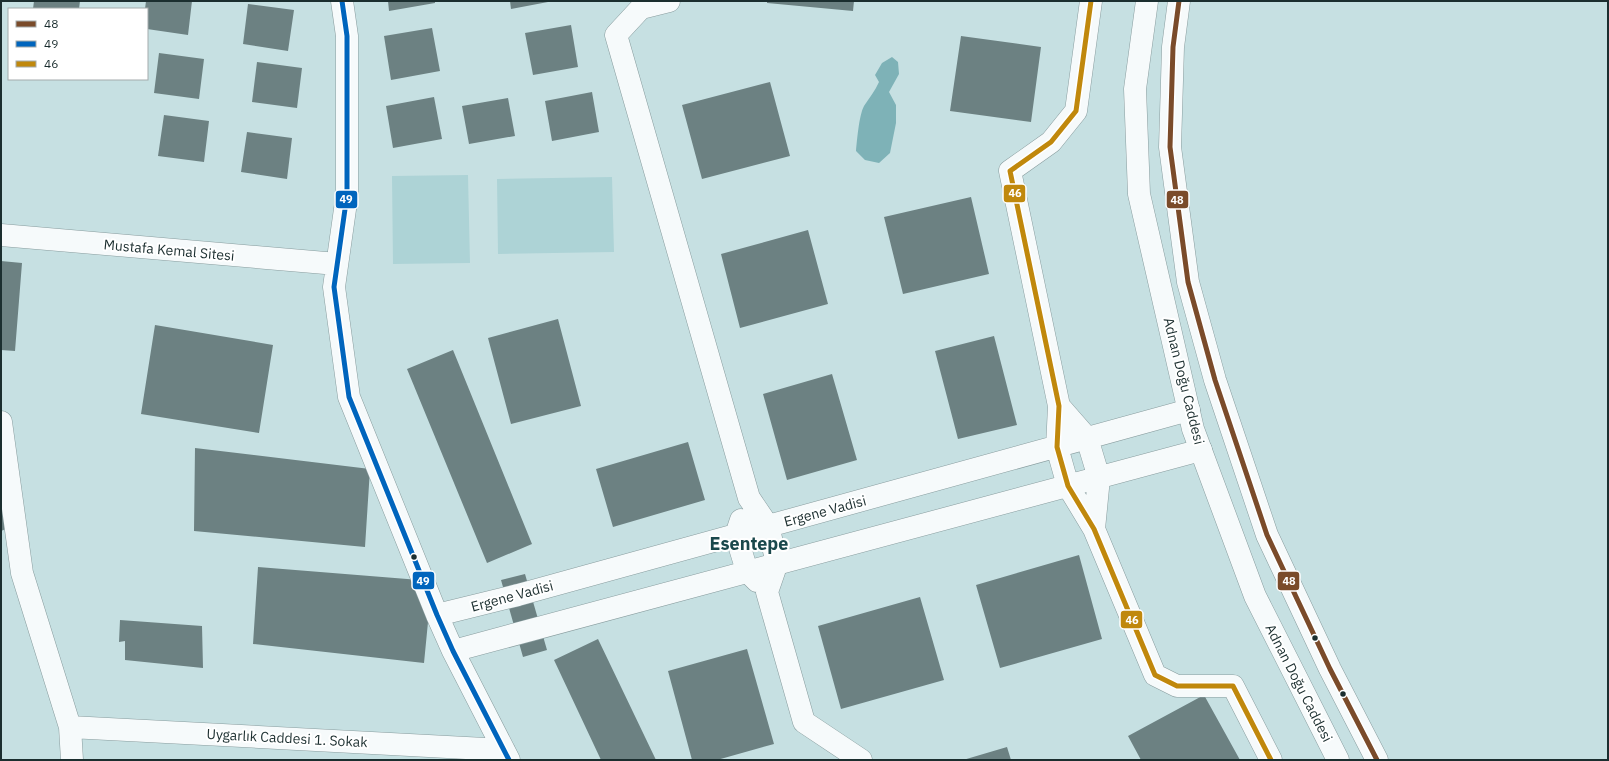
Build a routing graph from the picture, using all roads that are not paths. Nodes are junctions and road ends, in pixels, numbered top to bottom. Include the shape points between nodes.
1 (342, 1) edge
2 (669, 1) edge
3 (1091, 1) edge
4 (1147, 1) edge
5 (1179, 1) edge
6 (1, 235) edge
7 (337, 264) junction
8 (1059, 406) junction
9 (1189, 410) junction
10 (1, 422) edge
11 (1087, 438) junction
12 (1057, 447) junction
13 (1201, 450) junction
14 (1099, 478) junction
15 (1068, 486) junction
16 (749, 498) junction
17 (768, 526) junction
18 (1094, 529) junction
19 (736, 535) junction
20 (777, 563) junction
21 (747, 571) junction
22 (767, 592) junction
23 (437, 615) junction
24 (453, 651) junction
25 (70, 727) junction
26 (507, 755) edge
27 (72, 760) edge
28 (861, 760) edge
29 (1271, 760) edge
30 (1338, 760) edge
31 (1377, 760) edge

1 - 7 street via 346,36 347,195
2 - 16 street via 641,8 616,35
3 - 8 street via 1076,112 1051,142 1010,171
4 - 9 street, Adnan Doğu Caddesi via 1135,90 1139,194
5 - 31 street, Adnan Doğu Caddesi via 1173,47 1170,147 1188,282 1215,380 1267,535 1330,669
6 - 7 street, Mustafa Kemal Sitesi
7 - 23 street via 334,287 349,397
8 - 11 street
8 - 12 street
9 - 11 street, Ergene Vadisi
9 - 13 street, Adnan Doğu Caddesi
10 - 25 street via 22,573
11 - 12 street, Ergene Vadisi
11 - 14 street
12 - 15 street
12 - 17 street, Ergene Vadisi
13 - 14 street
13 - 30 street, Adnan Doğu Caddesi via 1255,596
14 - 15 street
14 - 18 street
15 - 18 street
15 - 20 street
16 - 17 street
16 - 19 street
17 - 19 street, Ergene Vadisi
17 - 20 street
18 - 29 street via 1155,675 1177,686 1232,686
19 - 21 street
19 - 23 street, Ergene Vadisi
20 - 21 street
20 - 22 street
21 - 22 street
21 - 24 street
22 - 28 street via 804,722
23 - 24 street
24 - 26 street
25 - 26 street, Uygarlık Caddesi 1. Sokak
25 - 27 street

